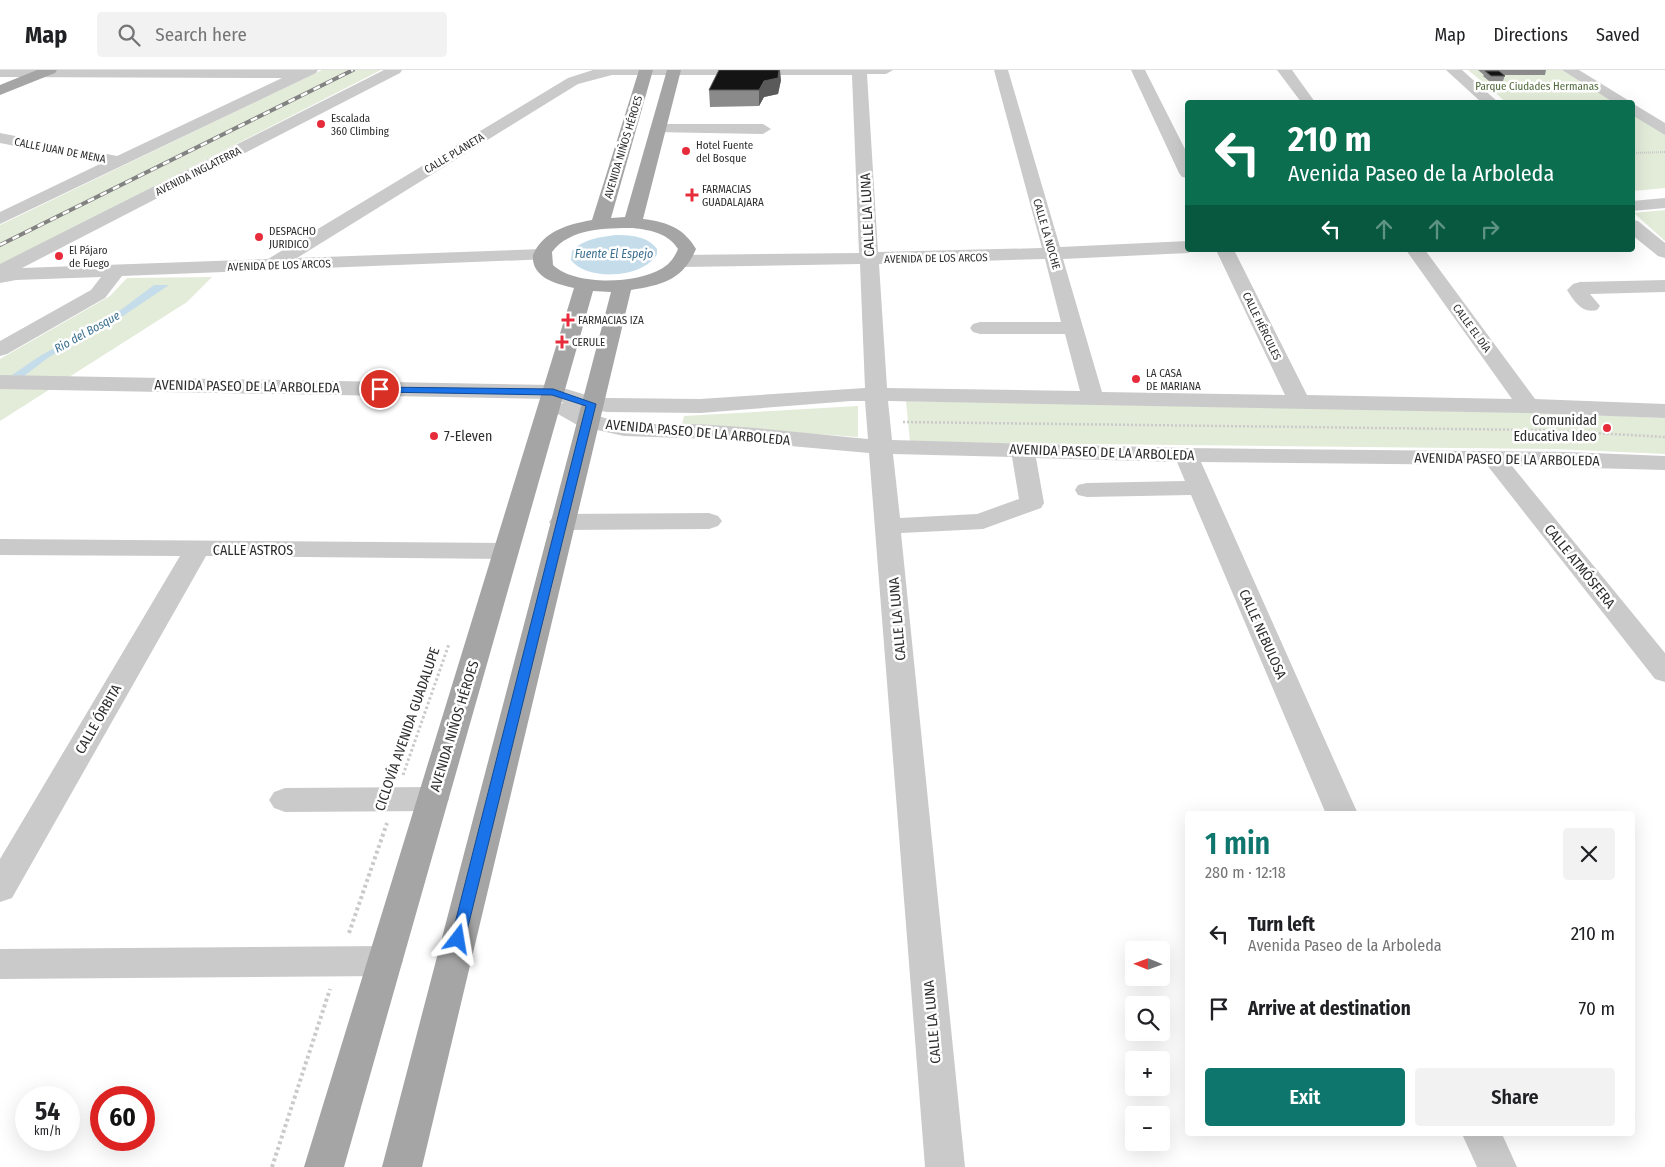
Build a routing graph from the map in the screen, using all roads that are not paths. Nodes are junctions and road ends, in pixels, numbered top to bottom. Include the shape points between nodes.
1 (396, 70) edge
2 (646, 70) edge
3 (674, 70) edge
4 (859, 70) edge
5 (886, 70) edge
6 (1001, 70) edge
7 (1138, 70) edge
8 (1284, 70) edge
9 (1453, 70) edge
10 (1569, 70) edge
11 (46, 72) edge
12 (188, 72) edge
13 (306, 72) edge
14 (0, 73) edge
15 (0, 90) edge
16 (1306, 100) edge
17 (1488, 100) edge
18 (1620, 100) edge
19 (1635, 110) edge
20 (658, 129) junction
21 (763, 129) dead end
22 (1665, 130) edge
23 (0, 138) edge
24 (120, 162) junction
25 (1185, 167) edge
26 (1665, 192) edge
27 (1635, 195) edge
28 (1665, 203) edge
29 (1635, 206) edge
30 (0, 219) edge
31 (633, 223) junction
32 (600, 224) junction
33 (1635, 227) edge
34 (1185, 237) edge
35 (1185, 247) edge
36 (1051, 250) junction
37 (1226, 252) edge
38 (1416, 252) edge
39 (1665, 252) edge
40 (869, 254) junction
41 (542, 255) junction
42 (685, 255) junction
43 (272, 265) junction
44 (118, 270) junction
45 (4, 273) edge
46 (585, 285) junction
47 (622, 286) junction
48 (1665, 286) edge
49 (1590, 306) dead end
50 (980, 328) dead end
51 (1073, 328) junction
52 (0, 350) edge
53 (0, 382) edge
54 (553, 392) junction
55 (1093, 398) junction
56 (1299, 401) junction
57 (1528, 406) junction
58 (1665, 411) edge
59 (589, 413) junction
60 (879, 421) junction
61 (1022, 450) junction
62 (1132, 453) junction
63 (1186, 455) junction
64 (1495, 460) junction
65 (1665, 463) edge
66 (1199, 488) junction
67 (1143, 489) junction
68 (1087, 490) dead end
69 (709, 521) dead end
70 (562, 522) junction
71 (888, 526) junction
72 (0, 546) edge
73 (196, 549) junction
74 (506, 551) junction
75 (1665, 672) edge
76 (433, 799) junction
77 (285, 800) dead end
78 (1341, 811) edge
79 (0, 889) edge
80 (385, 961) junction
81 (0, 964) edge
82 (1483, 1136) edge
83 (324, 1167) edge
84 (402, 1167) edge
85 (945, 1167) edge
86 (1497, 1167) edge

1 - 45 street, AVENIDA INGLATERRA
2 - 3 street, CALLE PLANETA
2 - 32 main road, AVENIDA NIÑOS HÉROES
2 - 43 street, CALLE PLANETA via 600,72 573,81
3 - 4 street, CALLE PLANETA
3 - 20 main road
4 - 5 street, CALLE PLANETA
4 - 40 street, CALLE LA LUNA
6 - 36 street, CALLE LA NOCHE
7 - 25 street
8 - 16 street
9 - 17 street
10 - 18 street
11 - 12 street
11 - 14 street
11 - 15 main road
12 - 13 street
13 - 24 street
19 - 22 street
20 - 21 street
20 - 31 main road
23 - 24 street, CALLE JUAN DE MENA
24 - 30 street
26 - 27 street
28 - 29 street
31 - 32 main road
31 - 42 main road via 673,233 683,240
32 - 41 main road via 561,236 546,247
33 - 39 street
34 - 36 street, AVENIDA DE LOS ARCOS
35 - 36 street, AVENIDA DE LOS ARCOS
36 - 40 street, AVENIDA DE LOS ARCOS
36 - 51 street, CALLE LA NOCHE
37 - 56 street, CALLE HÉRCULES
38 - 57 street, CALLE EL DÍA
40 - 42 street, AVENIDA DE LOS ARCOS
40 - 60 street, CALLE LA LUNA
41 - 43 street, AVENIDA DE LOS ARCOS
41 - 46 main road via 542,264 549,272 560,279
42 - 47 main road via 672,271
43 - 44 street, AVENIDA DE LOS ARCOS
44 - 45 street, AVENIDA DE LOS ARCOS
44 - 52 street via 98,294
46 - 47 main road
46 - 54 main road, AVENIDA NIÑOS HÉROES
47 - 59 main road
48 - 49 street via 1577,290
50 - 51 street
51 - 55 street, CALLE LA NOCHE
53 - 54 street, AVENIDA PASEO DE LA ARBOLEDA
54 - 59 street, AVENIDA PASEO DE LA ARBOLEDA via 563,408
54 - 74 main road, AVENIDA NIÑOS HÉROES
55 - 56 street, AVENIDA PASEO DE LA ARBOLEDA
55 - 60 street, AVENIDA PASEO DE LA ARBOLEDA
56 - 57 street, AVENIDA PASEO DE LA ARBOLEDA
57 - 58 street, AVENIDA PASEO DE LA ARBOLEDA
59 - 60 street, AVENIDA PASEO DE LA ARBOLEDA via 624,429 720,432
59 - 60 street, AVENIDA PASEO DE LA ARBOLEDA via 800,397
59 - 70 main road
60 - 61 street, AVENIDA PASEO DE LA ARBOLEDA
60 - 71 street, CALLE LA LUNA
61 - 62 street, AVENIDA PASEO DE LA ARBOLEDA
61 - 71 street via 1032,503 982,521
62 - 63 street, AVENIDA PASEO DE LA ARBOLEDA
62 - 67 street
63 - 64 street, AVENIDA PASEO DE LA ARBOLEDA
63 - 66 street, CALLE NEBULOSA
64 - 65 street, AVENIDA PASEO DE LA ARBOLEDA
64 - 75 street, CALLE ATMÓSFERA
66 - 67 street
66 - 78 street, CALLE NEBULOSA
67 - 68 street
69 - 70 street
70 - 84 main road
71 - 85 street, CALLE LA LUNA
72 - 73 street, CALLE ASTROS
73 - 74 street, CALLE ASTROS
73 - 79 street, CALLE ÓRBITA
74 - 76 main road, AVENIDA NIÑOS HÉROES
76 - 77 street
76 - 80 main road, AVENIDA NIÑOS HÉROES
80 - 81 street
80 - 83 main road, AVENIDA NIÑOS HÉROES
82 - 86 street

